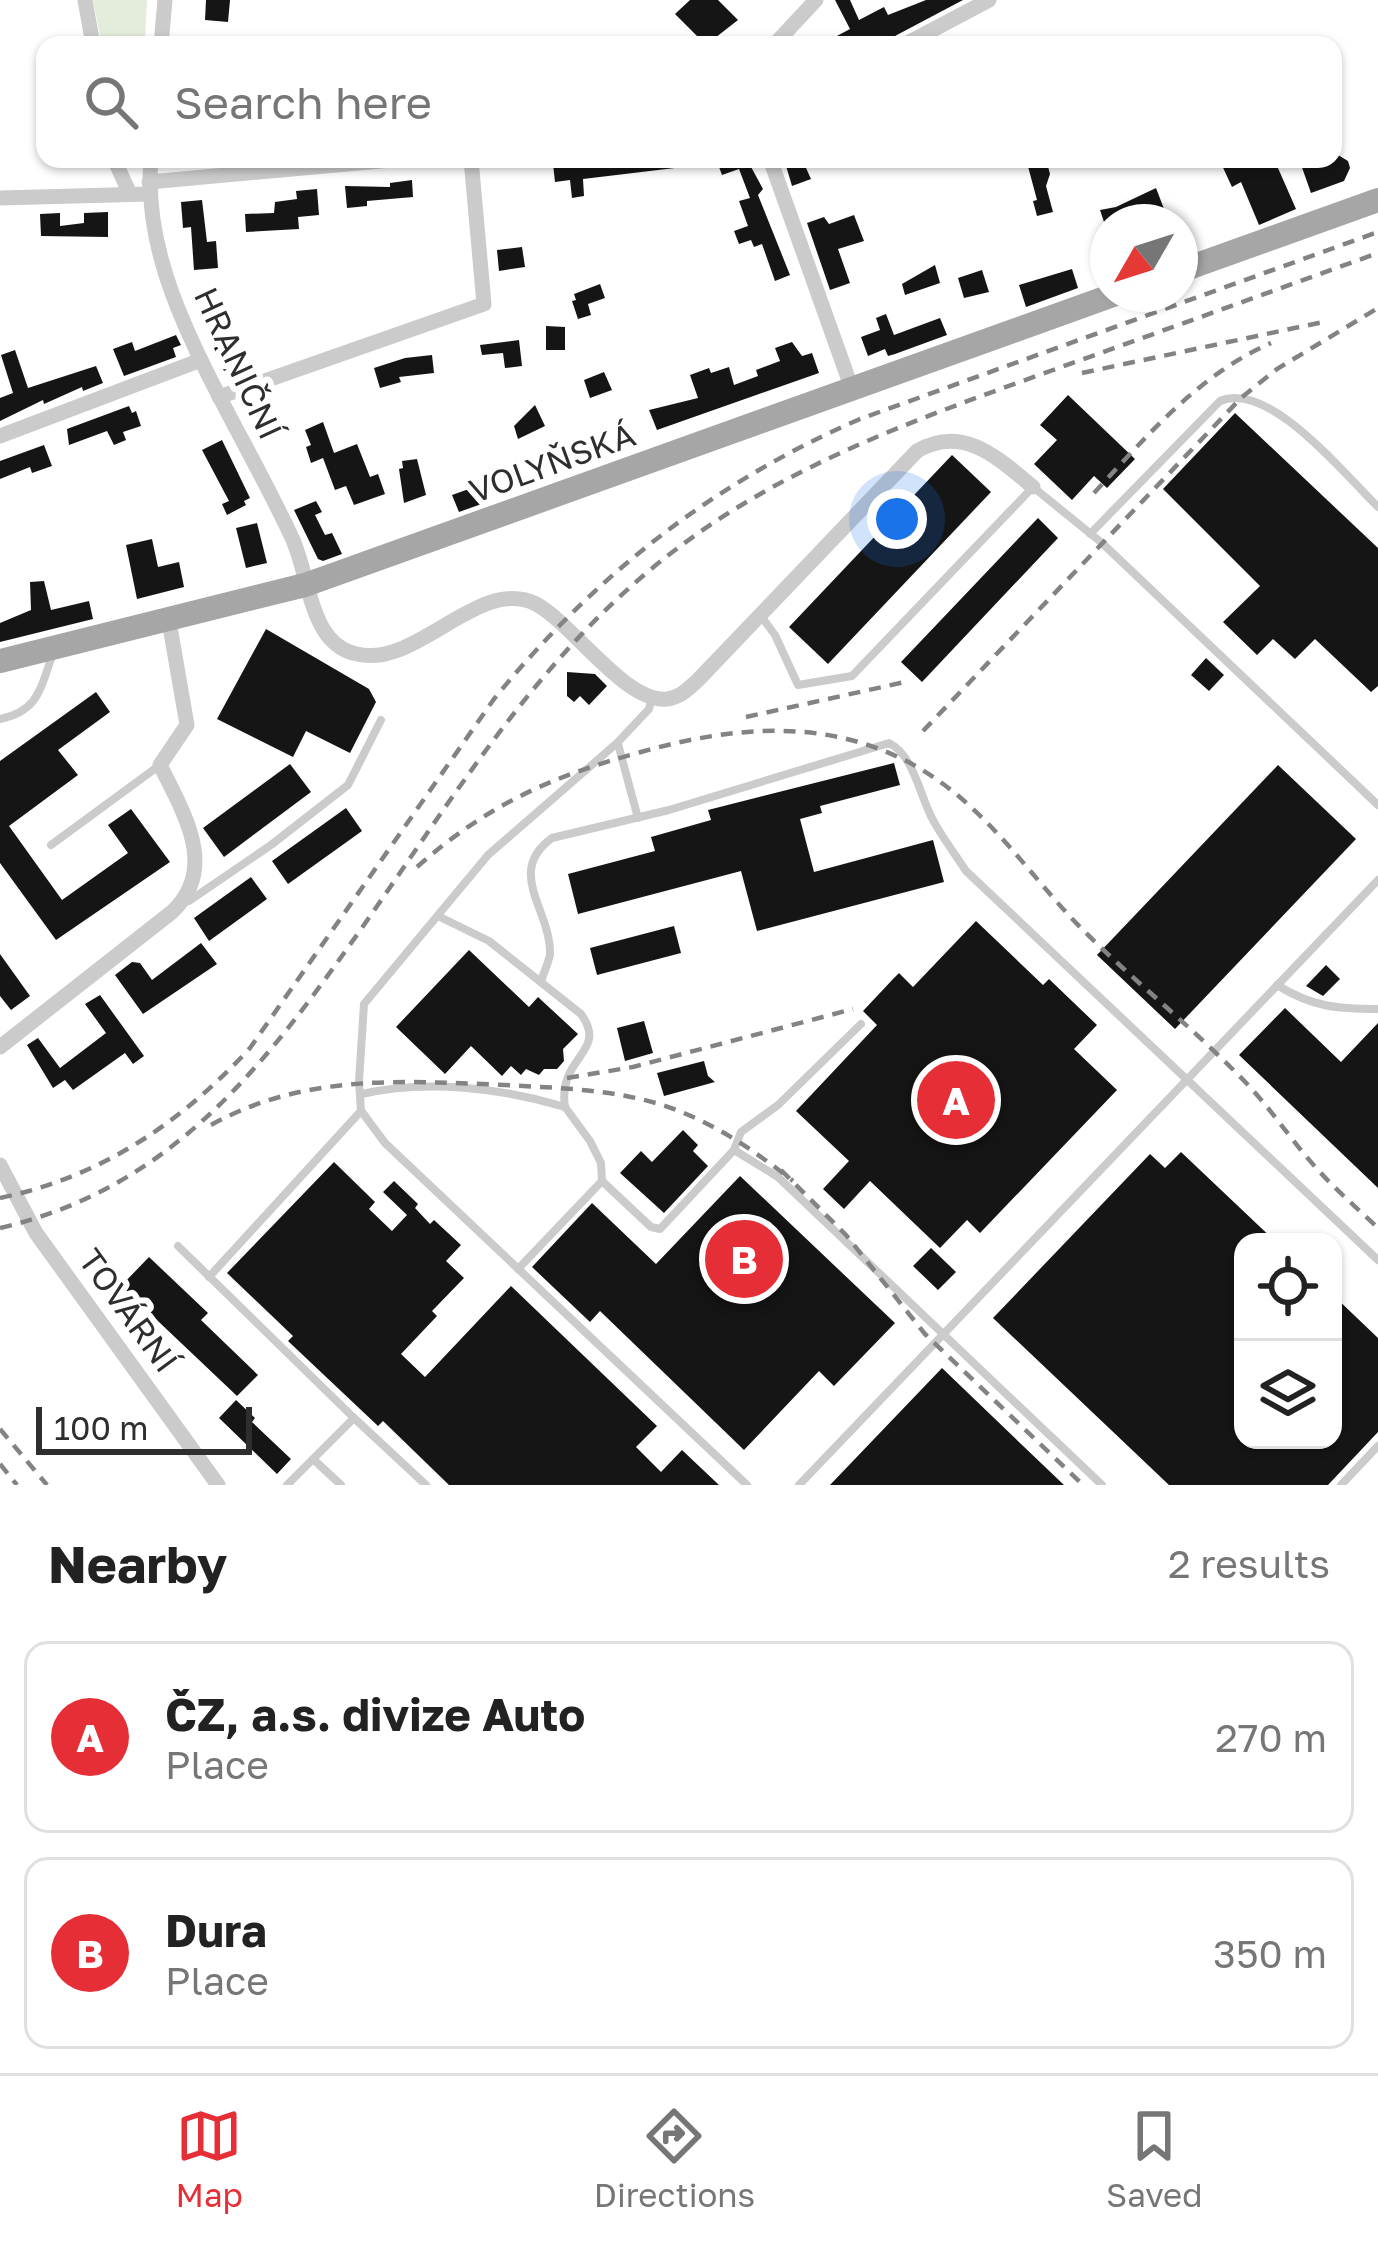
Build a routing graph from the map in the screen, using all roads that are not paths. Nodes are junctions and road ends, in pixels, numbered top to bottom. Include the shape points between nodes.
1 (85, 0) edge
2 (165, 0) edge
3 (816, 0) edge
4 (989, 0) edge
5 (91, 36) edge
6 (162, 36) edge
7 (784, 36) edge
8 (921, 36) edge
9 (122, 168) edge
10 (148, 168) edge
11 (327, 168) edge
12 (472, 168) edge
13 (773, 168) edge
14 (142, 190) junction
15 (0, 198) edge
16 (1378, 200) edge
17 (1198, 265) edge
18 (1090, 303) edge
19 (201, 361) junction
20 (852, 389) junction
21 (219, 397) junction
22 (0, 436) edge
23 (1033, 487) junction
24 (1378, 507) edge
25 (1090, 534) junction
26 (304, 585) junction
27 (760, 615) junction
28 (169, 621) junction
29 (55, 647) junction
30 (0, 661) edge
31 (652, 697) junction
32 (0, 719) edge
33 (381, 720) dead end
34 (617, 743) junction
35 (160, 765) junction
36 (1378, 806) edge
37 (638, 818) junction
38 (51, 845) dead end
39 (1378, 880) edge
40 (172, 912) junction
41 (440, 917) junction
42 (541, 982) junction
43 (1277, 985) junction
44 (1378, 1009) edge
45 (861, 1024) dead end
46 (0, 1047) edge
47 (1187, 1079) junction
48 (362, 1094) junction
49 (565, 1107) junction
50 (362, 1111) junction
51 (734, 1150) junction
52 (0, 1165) edge
53 (602, 1181) junction
54 (178, 1246) dead end
55 (1378, 1260) edge
56 (518, 1270) junction
57 (209, 1277) junction
58 (941, 1335) junction
59 (354, 1418) junction
60 (1378, 1446) edge
61 (313, 1459) junction
62 (218, 1485) edge
63 (287, 1485) edge
64 (341, 1485) edge
65 (426, 1485) edge
66 (747, 1485) edge
67 (799, 1485) edge
68 (1102, 1485) edge
69 (1341, 1485) edge

1 - 5 street
2 - 6 street
3 - 7 street
4 - 8 street
9 - 14 street, HRANIČNÍ
10 - 14 street, HRANIČNÍ
11 - 14 street
12 - 21 street via 484,304
13 - 20 street
14 - 15 street
14 - 19 street, HRANIČNÍ
16 - 17 main road
18 - 20 main road, VOLYŇSKÁ
19 - 21 street, HRANIČNÍ
19 - 22 street
20 - 26 main road, VOLYŇSKÁ
21 - 26 street, HRANIČNÍ via 295,544
23 - 25 lane
23 - 27 street via 979,447 929,444
23 - 27 lane via 852,676 798,685
24 - 25 lane via 1284,417 1260,400 1230,396
25 - 36 lane
26 - 28 main road, VOLYŇSKÁ
26 - 31 street, HRANIČNÍ via 329,638 362,656 396,651 492,602 531,602
27 - 31 street via 680,695
28 - 29 main road, VOLYŇSKÁ
28 - 35 street via 187,725
29 - 30 main road, VOLYŇSKÁ
29 - 32 lane via 33,703
31 - 34 lane
33 - 40 lane via 348,785
34 - 37 lane
34 - 41 lane via 488,855
35 - 38 lane
35 - 40 street via 197,859 190,891
37 - 42 lane via 552,838 537,849 529,867 550,955
37 - 47 lane via 889,743 898,747 966,871
39 - 43 lane
40 - 46 street
41 - 42 lane via 489,940
41 - 48 lane via 364,1004
42 - 49 lane via 592,1029 565,1078
43 - 44 lane via 1328,1009
43 - 47 lane
45 - 51 lane via 741,1132
47 - 55 lane
47 - 58 lane
48 - 49 lane via 484,1090
48 - 50 lane
49 - 53 lane via 602,1163
50 - 56 lane
50 - 57 lane
51 - 53 lane via 660,1229
51 - 58 lane via 778,1177
52 - 62 street, TOVÁRNÍ via 36,1233
53 - 56 lane
54 - 57 lane
56 - 66 lane
57 - 59 lane
58 - 67 lane
58 - 68 lane
59 - 61 lane
59 - 65 lane
60 - 69 lane
61 - 63 lane
61 - 64 lane

